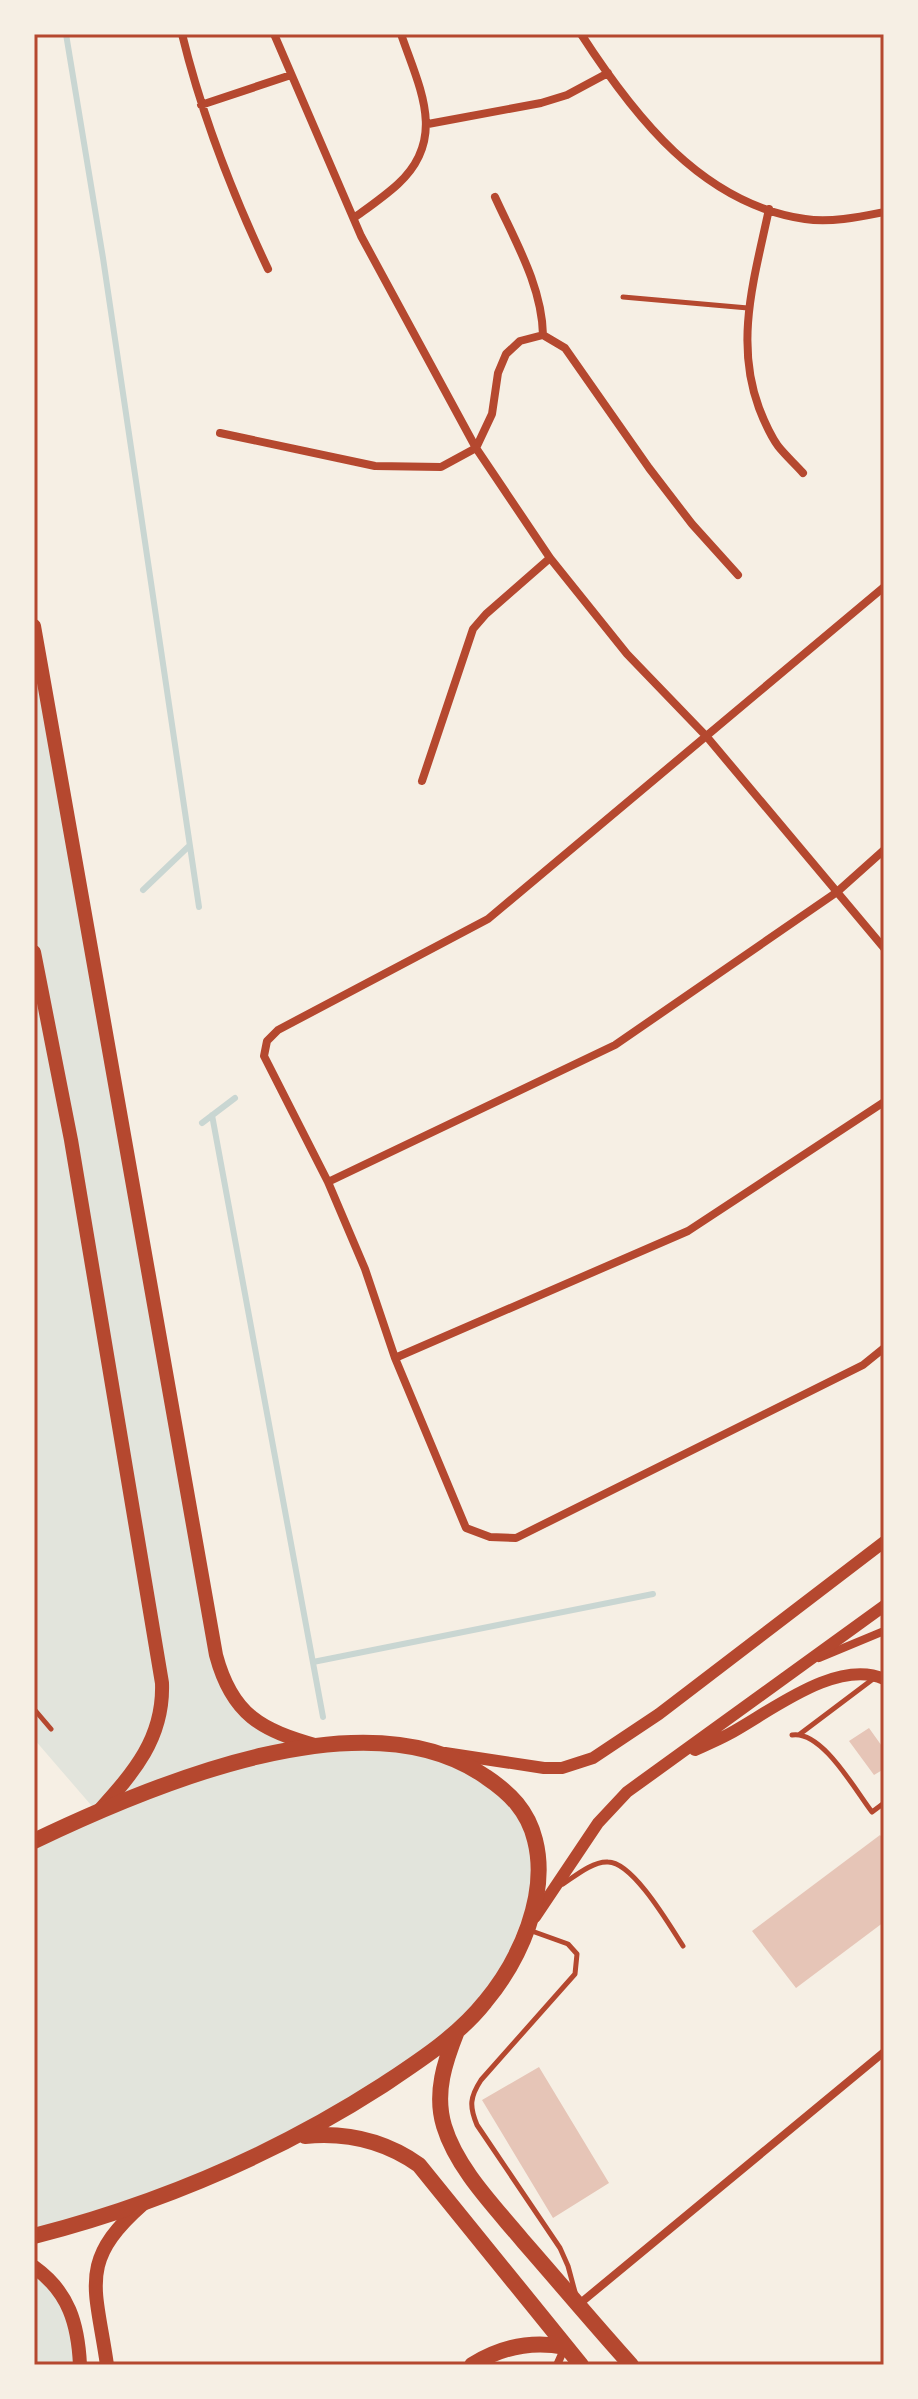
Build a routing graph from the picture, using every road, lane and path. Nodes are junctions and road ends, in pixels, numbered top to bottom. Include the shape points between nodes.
1 (182, 34) edge
2 (274, 34) edge
3 (401, 34) edge
4 (581, 34) edge
5 (608, 73) junction
6 (291, 75) junction
7 (201, 105) junction
8 (428, 124) junction
9 (495, 197) dead end
10 (769, 209) junction
11 (884, 212) edge
12 (354, 218) junction
13 (268, 269) dead end
14 (623, 297) dead end
15 (748, 308) junction
16 (543, 335) junction
17 (220, 433) dead end
18 (476, 448) junction
19 (803, 473) dead end
20 (550, 558) junction
21 (738, 575) dead end
22 (884, 587) edge
23 (34, 626) edge
24 (707, 737) junction
25 (422, 781) dead end
26 (884, 850) edge
27 (837, 892) junction
28 (884, 948) edge
29 (34, 952) edge
30 (884, 1102) edge
31 (328, 1182) junction
32 (884, 1348) edge
33 (395, 1358) junction
34 (884, 1542) edge
35 (884, 1606) edge
36 (884, 1631) edge
37 (807, 1663) junction
38 (881, 1678) edge
39 (34, 1709) edge
40 (51, 1729) dead end
41 (800, 1734) junction
42 (792, 1735) dead end
43 (318, 1746) junction
44 (407, 1746) junction
45 (673, 1759) junction
46 (884, 1803) edge
47 (97, 1812) junction
48 (34, 1841) edge
49 (554, 1889) junction
50 (526, 1929) junction
51 (683, 1946) dead end
52 (458, 2028) junction
53 (884, 2052) edge
54 (299, 2136) junction
55 (146, 2201) junction
56 (34, 2236) edge
57 (34, 2267) edge
58 (578, 2305) junction
59 (565, 2347) junction
60 (80, 2365) edge
61 (107, 2365) edge
62 (472, 2365) edge
63 (557, 2365) edge
64 (581, 2365) edge
65 (631, 2365) edge

1 - 7 street
2 - 6 street
3 - 8 street
4 - 5 street
5 - 8 street via 541,103
5 - 10 street via 677,156 719,188
6 - 7 street
6 - 12 street
7 - 13 street
8 - 12 street via 406,176
9 - 16 street via 536,291
10 - 11 street via 806,220
10 - 15 street
12 - 18 street
14 - 15 lane
15 - 19 street via 749,381 777,445
16 - 18 street via 520,341 506,354 492,414
16 - 21 street via 565,348 649,468
17 - 18 street via 375,466 441,467
18 - 20 street
20 - 24 street via 627,654
20 - 25 street via 473,629
22 - 24 street
23 - 43 main road via 216,1655 228,1690 250,1717 269,1730
24 - 27 street
24 - 31 street via 488,919 278,1030 267,1041 264,1056
26 - 27 street
27 - 28 street
27 - 31 street via 615,1045
29 - 47 main road via 71,1140 162,1683 152,1743
30 - 33 street via 688,1231
31 - 33 street
32 - 33 street via 863,1365 516,1538 490,1537 466,1528
34 - 44 street via 659,1714 593,1758 544,1768
35 - 37 street
36 - 37 street
37 - 45 street
38 - 41 lane
38 - 45 street via 872,1673 833,1678
39 - 40 lane
41 - 42 lane
41 - 46 lane via 822,1746 872,1812
43 - 44 main road
43 - 47 main road via 211,1770
44 - 50 main road via 470,1766 503,1788 526,1816 539,1867
45 - 49 street via 610,1809
47 - 48 main road
49 - 50 street
49 - 51 lane via 597,1864 618,1864 652,1899
50 - 52 main road via 500,1982
50 - 58 lane via 568,1944 577,1954 575,1974 481,2080 470,2109 560,2248
52 - 54 main road via 413,2065
52 - 58 main road via 440,2095 449,2140 500,2214
53 - 58 street
54 - 55 main road
54 - 59 main road via 369,2141 419,2165
55 - 56 main road
55 - 61 main road via 121,2223 98,2259 95,2285
57 - 60 main road via 52,2281 70,2307
58 - 65 main road
59 - 62 main road via 529,2344
59 - 63 street
59 - 64 main road

